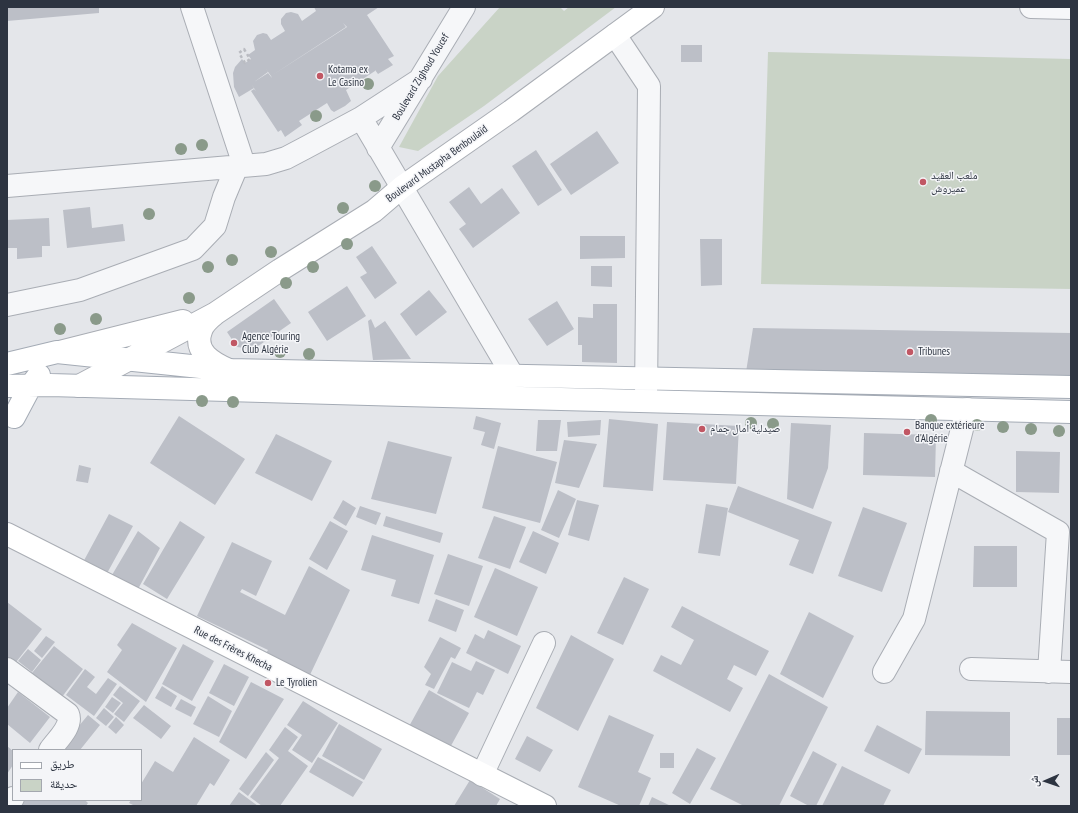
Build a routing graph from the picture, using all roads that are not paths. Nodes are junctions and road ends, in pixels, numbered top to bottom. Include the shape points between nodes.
1 (192, 7) edge
2 (464, 7) edge
3 (653, 7) edge
4 (1030, 7) edge
5 (1071, 8) edge
6 (616, 35) junction
7 (421, 79) junction
8 (361, 118) junction
9 (378, 148) junction
10 (240, 166) junction
11 (7, 186) edge
12 (402, 187) junction
13 (7, 305) edge
14 (216, 313) junction
15 (57, 352) junction
16 (128, 360) junction
17 (7, 364) edge
18 (229, 370) junction
19 (513, 376) junction
20 (646, 378) junction
21 (41, 385) junction
22 (7, 386) edge
23 (80, 386) junction
24 (1071, 387) edge
25 (646, 401) junction
26 (967, 409) junction
27 (1071, 412) edge
28 (10, 420) edge
29 (951, 471) junction
30 (1065, 532) edge
31 (7, 534) edge
32 (544, 643) dead end
33 (7, 669) edge
34 (971, 669) dead end
35 (884, 672) dead end
36 (1049, 672) junction
37 (1071, 672) edge
38 (51, 749) edge
39 (482, 774) junction
40 (544, 806) edge

1 - 10 street
2 - 7 street, Boulevard Zighoud Youcef
3 - 6 main road, Boulevard Mustapha Benboulaïd
4 - 5 street
6 - 12 main road, Boulevard Mustapha Benboulaïd
6 - 20 street via 649,86
7 - 8 street
7 - 9 street, Boulevard Zighoud Youcef
8 - 9 street
8 - 10 street via 286,158 266,164
9 - 12 street
10 - 11 street
10 - 13 street via 224,197 215,226 193,250 80,290
12 - 14 main road, Boulevard Mustapha Benboulaïd via 374,211
12 - 19 street
14 - 15 main road
14 - 16 main road
14 - 18 main road via 201,330 200,345 209,360
15 - 16 main road
15 - 17 main road
15 - 21 main road
16 - 18 main road
16 - 23 main road
18 - 19 main road
19 - 20 main road
20 - 24 main road
20 - 25 street
21 - 22 main road
21 - 23 main road
21 - 28 main road
23 - 25 main road
25 - 26 main road
26 - 27 main road
26 - 29 street
29 - 30 street
29 - 35 street via 914,619
30 - 36 street
31 - 39 main road, Rue des Frères Khecha
32 - 39 street
33 - 38 street via 68,714 69,724
34 - 36 street
36 - 37 street
39 - 40 main road, Rue des Frères Khecha

